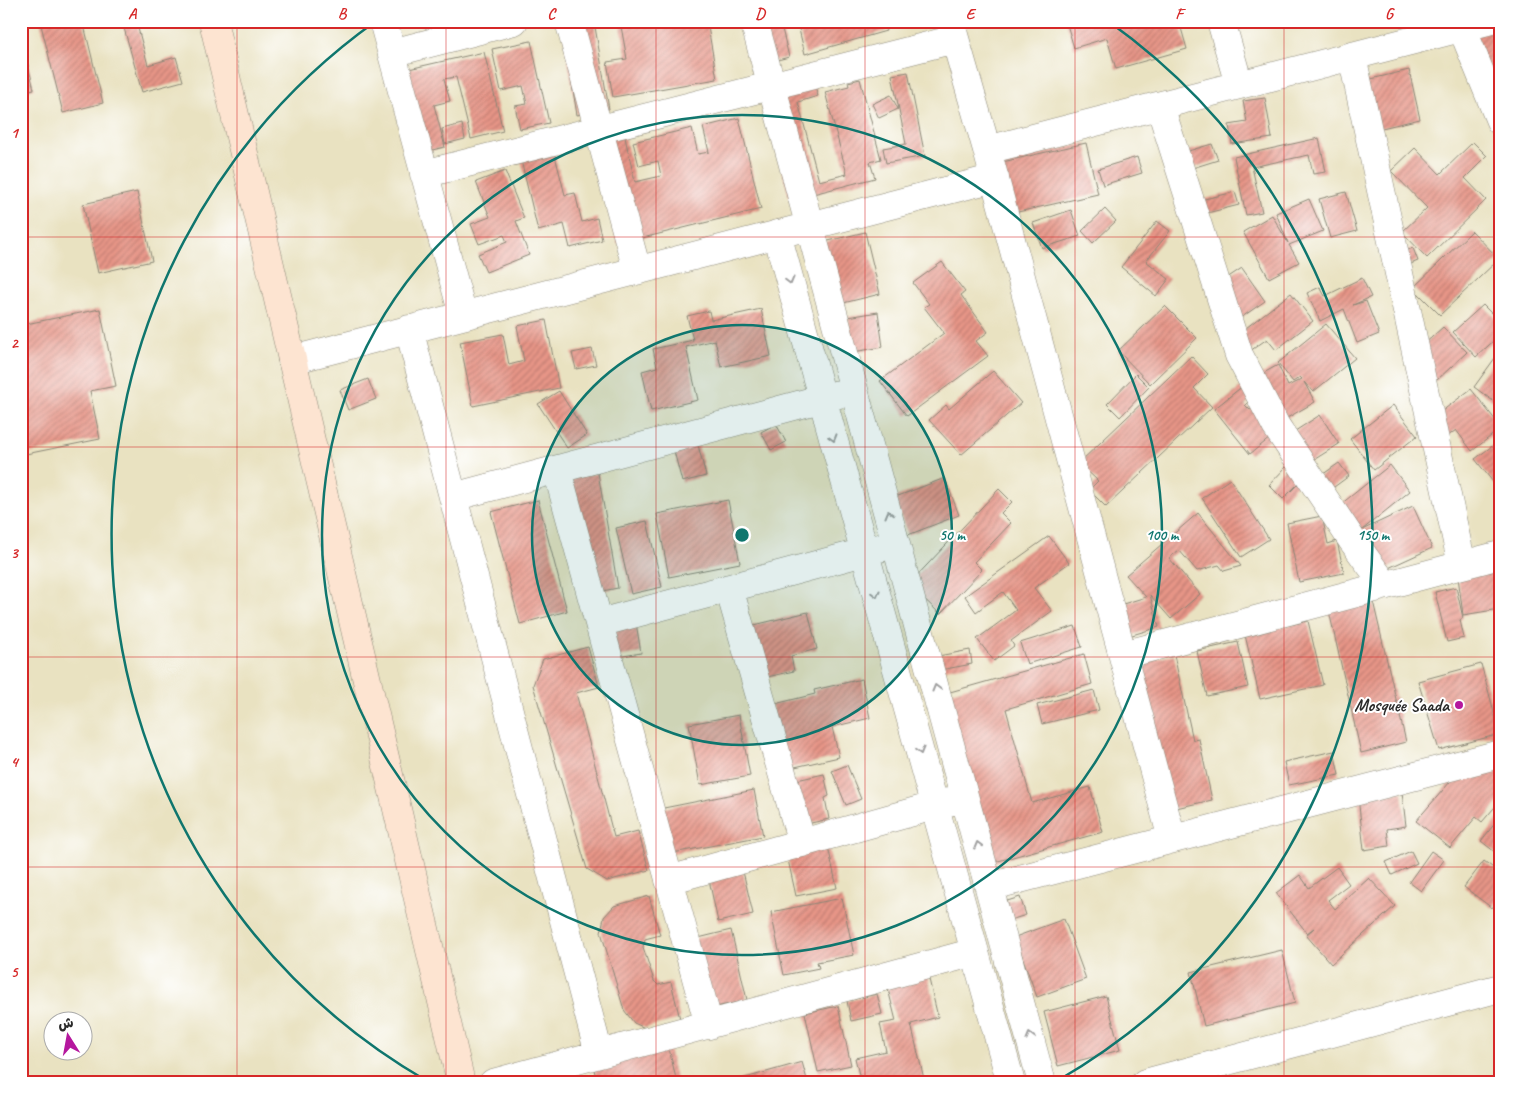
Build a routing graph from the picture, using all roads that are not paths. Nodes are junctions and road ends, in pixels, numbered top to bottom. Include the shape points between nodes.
1 (213, 21) edge
2 (383, 21) edge
3 (514, 21) edge
4 (569, 21) edge
5 (754, 21) edge
6 (1221, 21) edge
7 (1475, 24) edge
8 (953, 30) edge
9 (392, 53) junction
10 (1352, 56) junction
11 (1239, 85) junction
12 (772, 86) junction
13 (1160, 106) junction
14 (1500, 121) edge
15 (599, 130) junction
16 (987, 150) junction
17 (424, 174) junction
18 (995, 178) junction
19 (810, 225) junction
20 (777, 234) junction
21 (637, 270) junction
22 (463, 315) junction
23 (409, 329) junction
24 (292, 360) junction
25 (854, 389) junction
26 (822, 398) junction
27 (557, 470) junction
28 (453, 497) junction
29 (896, 543) junction
30 (864, 551) junction
31 (1500, 555) edge
32 (1462, 565) junction
33 (1385, 585) junction
34 (729, 588) junction
35 (599, 624) junction
36 (1123, 655) junction
37 (1500, 754) edge
38 (965, 798) junction
39 (935, 806) junction
40 (1172, 839) junction
41 (802, 843) junction
42 (669, 880) junction
43 (989, 887) junction
44 (975, 952) junction
45 (1500, 988) edge
46 (709, 1025) junction
47 (599, 1054) junction
48 (461, 1083) edge
49 (493, 1083) edge
50 (1011, 1083) edge
51 (1042, 1083) edge
52 (1145, 1083) edge

1 - 24 main road
2 - 9 street
3 - 9 street
4 - 15 street
5 - 12 street
6 - 11 street
7 - 10 street
7 - 14 street
8 - 12 street
8 - 16 street
9 - 17 street
10 - 11 street
10 - 32 street
11 - 13 street
12 - 15 street
12 - 19 street
13 - 16 street
13 - 33 street via 1239,355 1276,426
15 - 17 street
15 - 21 street
16 - 18 street
17 - 22 street
18 - 19 street
18 - 36 street
19 - 20 street
19 - 25 street
20 - 21 street
20 -> 26 street
21 - 22 street
22 - 23 street
23 - 24 street
23 - 28 street
24 - 48 main road
25 - 26 street
29 -> 25 street
26 - 27 street
26 -> 30 street
27 - 28 street
27 - 35 street
28 - 47 street
29 - 30 street
38 -> 29 street
30 - 34 street
30 -> 39 street
31 - 32 street
32 - 33 street
33 - 36 street
34 - 35 street
34 - 41 street
35 - 42 street
36 - 40 street
37 - 40 street
38 - 39 street
43 -> 38 street
39 - 41 street
39 - 44 street
40 - 43 street
41 - 42 street
42 - 46 street
51 -> 43 street
44 - 46 street
44 - 50 street
45 - 52 street
46 - 47 street
47 - 49 street

